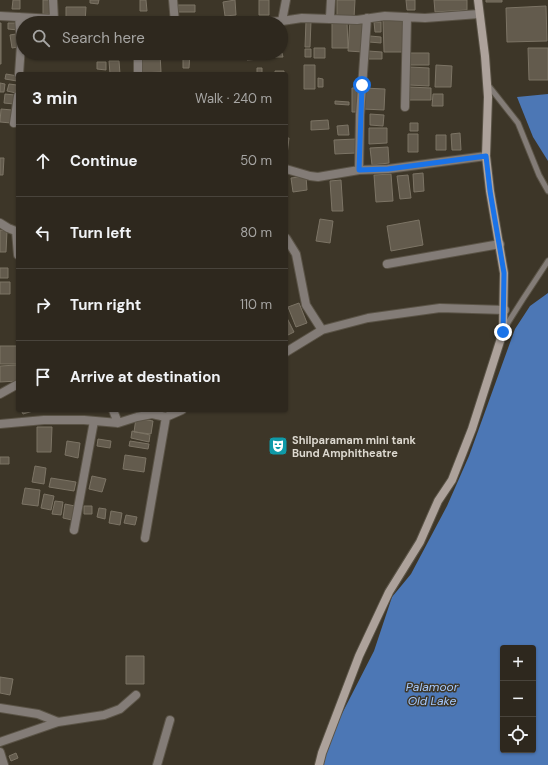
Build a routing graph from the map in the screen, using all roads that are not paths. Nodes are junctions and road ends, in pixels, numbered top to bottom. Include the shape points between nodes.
1 (53, 0) edge
2 (173, 0) edge
3 (286, 0) edge
4 (331, 0) edge
5 (478, 0) edge
6 (479, 14) junction
7 (0, 16) edge
8 (55, 16) edge
9 (174, 16) edge
10 (283, 16) edge
11 (407, 16) junction
12 (16, 17) edge
13 (330, 18) junction
14 (367, 18) junction
15 (288, 20) edge
16 (20, 60) edge
17 (138, 60) edge
18 (19, 72) edge
19 (138, 72) edge
20 (487, 85) junction
21 (406, 107) dead end
22 (16, 110) edge
23 (14, 123) dead end
24 (486, 156) junction
25 (288, 170) edge
26 (359, 170) junction
27 (548, 192) edge
28 (0, 223) edge
29 (16, 231) edge
30 (288, 241) edge
31 (500, 244) junction
32 (548, 261) edge
33 (387, 264) dead end
34 (504, 310) junction
35 (322, 330) junction
36 (503, 332) junction
37 (288, 351) edge
38 (16, 385) edge
39 (0, 394) edge
40 (114, 412) edge
41 (177, 412) edge
42 (166, 417) junction
43 (94, 421) junction
44 (118, 423) junction
45 (0, 424) edge
46 (74, 530) dead end
47 (145, 538) dead end
48 (136, 695) dead end
49 (0, 708) edge
50 (170, 720) dead end
51 (58, 722) junction
52 (0, 742) edge
53 (0, 752) edge
54 (4, 765) edge
55 (157, 765) edge
56 (319, 765) edge

1 - 8 street
2 - 9 street
3 - 10 street
4 - 13 street
5 - 6 street
6 - 11 street via 425,18
6 - 20 street
7 - 12 street
11 - 14 street
11 - 21 street
13 - 14 street
13 - 15 street
14 - 26 street
16 - 18 street
17 - 19 street
20 - 24 street
20 - 27 lane via 518,123
22 - 23 street
24 - 26 street via 388,169
24 - 31 street
25 - 26 street via 318,177
28 - 29 street
30 - 35 street via 296,254 306,305
31 - 33 street
31 - 34 street via 504,273
32 - 36 lane
34 - 35 street via 440,308 368,318
34 - 36 street
35 - 37 street
36 - 56 street via 472,429 452,480 438,501 420,542 389,592 359,656
38 - 39 street
40 - 44 street
41 - 42 street
42 - 44 street via 152,414
42 - 47 street
43 - 44 street
43 - 45 street via 44,420
43 - 46 street
48 - 51 street via 120,709 104,715
49 - 51 street via 38,714
50 - 55 street
51 - 52 street
53 - 54 street

